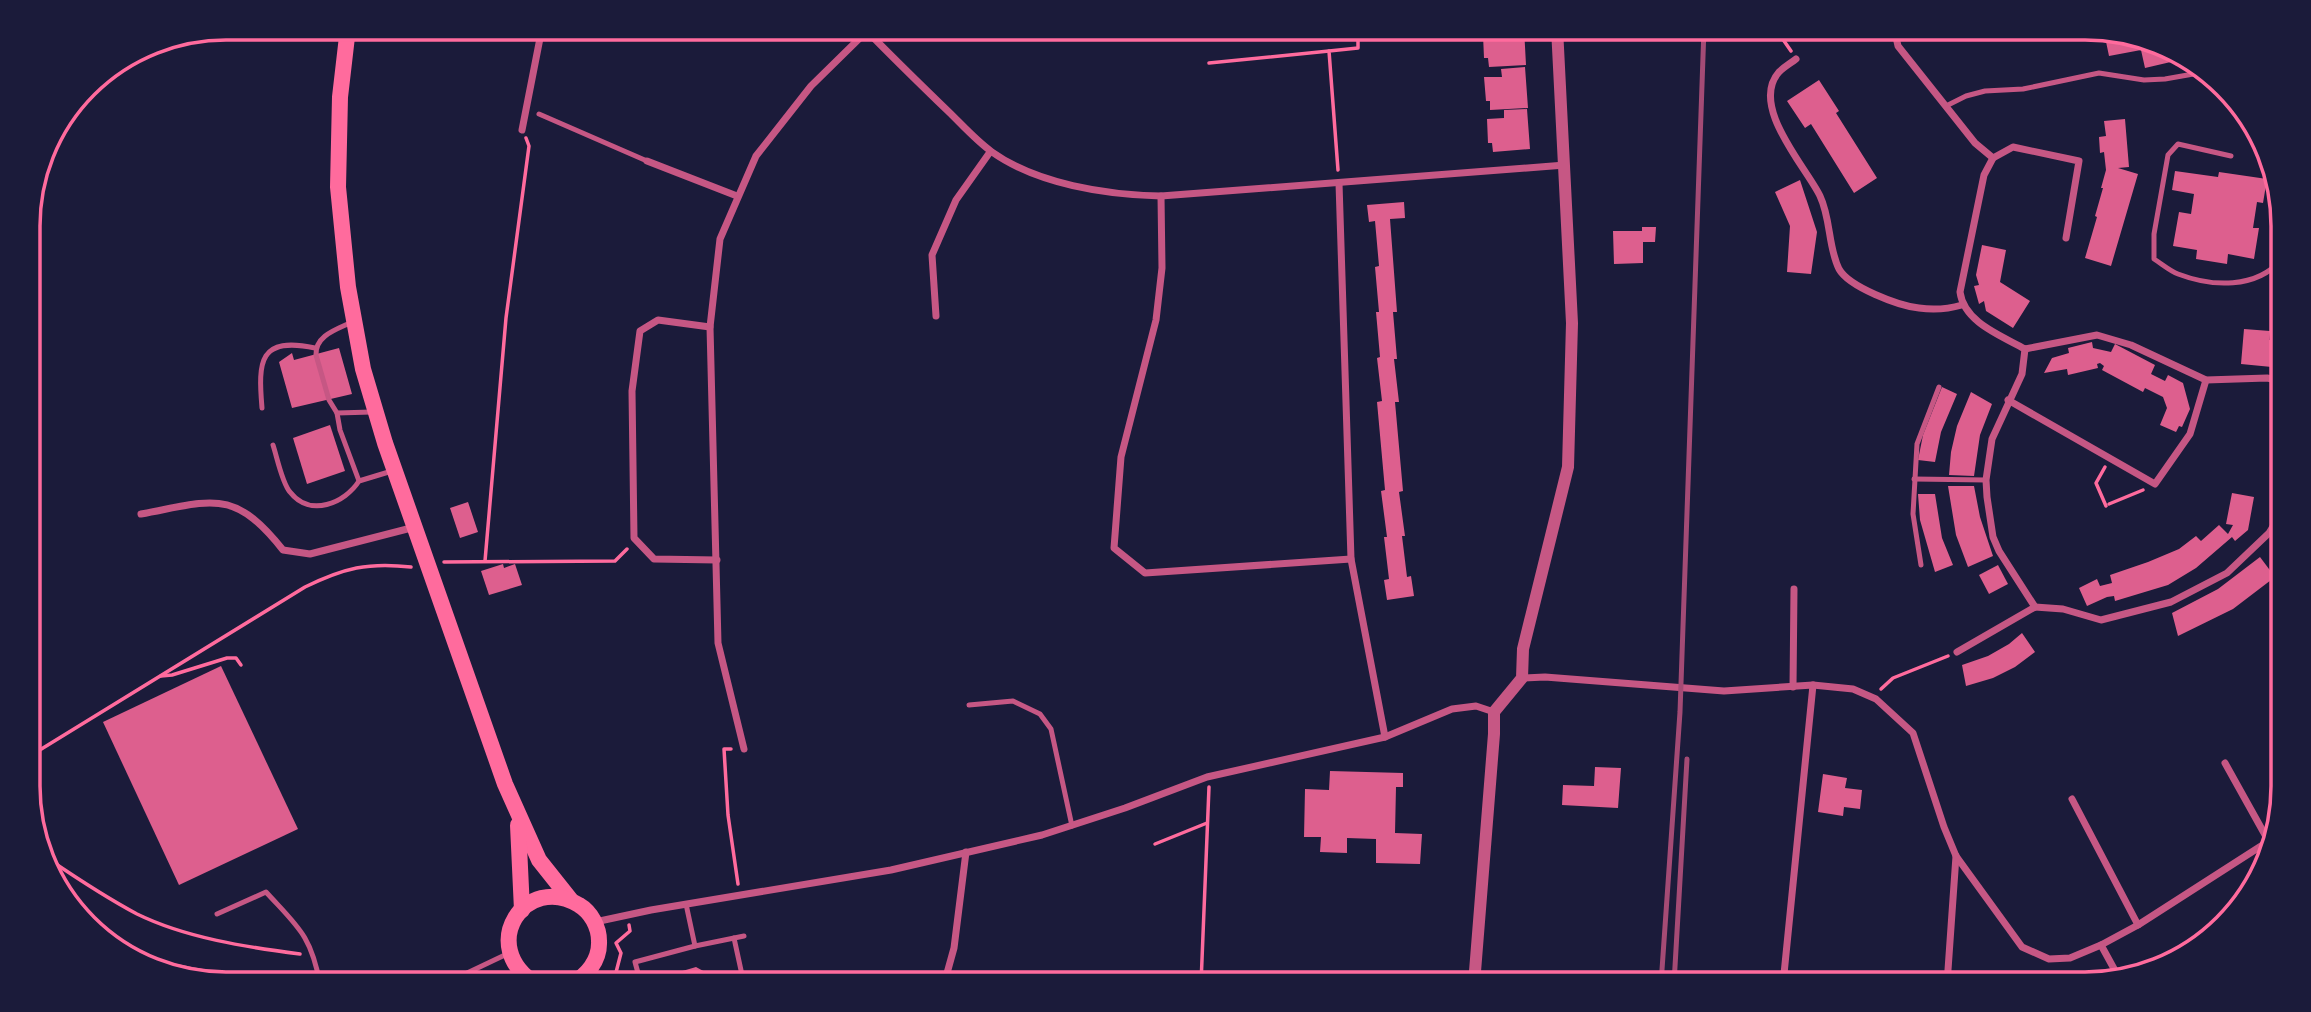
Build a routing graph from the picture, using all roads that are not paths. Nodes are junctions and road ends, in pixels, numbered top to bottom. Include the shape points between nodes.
1 (1558, 40) edge
2 (1897, 40) edge
3 (347, 41) edge
4 (539, 41) edge
5 (855, 41) edge
6 (876, 41) edge
7 (1796, 59) road end
8 (2191, 74) edge
9 (1946, 106) junction
10 (539, 114) dead end
11 (522, 130) road end
12 (990, 152) junction
13 (2231, 156) dead end
14 (1993, 158) junction
15 (647, 161) joint
16 (1565, 165) junction
17 (1339, 183) junction
18 (737, 196) junction
19 (1160, 196) junction
20 (2066, 239) dead end
21 (2271, 269) edge
22 (1962, 305) junction
23 (936, 316) dead end
24 (354, 321) junction
25 (710, 327) junction
26 (316, 348) junction
27 (2025, 349) junction
28 (2271, 379) edge
29 (2206, 380) junction
30 (1939, 387) dead end
31 (2008, 400) junction
32 (262, 408) dead end
33 (376, 411) junction
34 (337, 412) junction
35 (273, 445) dead end
36 (395, 470) junction
37 (1914, 479) junction
38 (1986, 480) junction
39 (359, 481) junction
40 (141, 514) dead end
41 (416, 526) junction
42 (2271, 530) edge
43 (717, 559) junction
44 (1351, 559) junction
45 (1921, 565) dead end
46 (1794, 589) dead end
47 (2035, 607) junction
48 (1957, 652) road end
49 (1521, 678) junction
50 (1813, 685) junction
51 (1793, 687) junction
52 (969, 705) dead end
53 (1494, 712) junction
54 (1385, 737) junction
55 (744, 749) road end
56 (2225, 763) dead end
57 (2071, 799) dead end
58 (517, 816) junction
59 (1072, 826) junction
60 (2265, 830) edge
61 (2260, 847) edge
62 (966, 852) junction
63 (1956, 856) junction
64 (569, 899) junction
65 (686, 904) junction
66 (522, 909) junction
67 (217, 914) dead end
68 (595, 923) junction
69 (2138, 925) junction
70 (744, 936) dead end
71 (734, 938) junction
72 (2101, 945) junction
73 (695, 946) junction
74 (509, 953) junction
75 (2114, 969) edge
76 (1475, 971) edge
77 (1784, 971) edge
78 (1948, 971) edge
79 (318, 972) edge
80 (469, 972) edge
81 (520, 972) edge
82 (593, 972) edge
83 (638, 972) edge
84 (741, 972) edge
85 (947, 972) edge

1 - 16 street
2 - 9 street
3 - 24 highway via 338,187
4 - 11 street
5 - 18 street via 756,156
6 - 12 street
7 - 22 street via 1778,73 1771,90 1776,120 1820,196 1840,270 1851,282 1918,309
8 - 9 lane via 2144,80 2099,74 2023,89 1985,91
9 - 14 street
10 - 15 lane
12 - 19 street via 1045,178 1127,195
12 - 23 street via 956,200 932,256
13 - 21 lane via 2178,144 2168,155 2154,259 2176,274 2239,283
14 - 20 street via 2013,147 2079,161
14 - 22 street via 1984,175 1960,292
15 - 18 street
16 - 17 street
16 - 49 street via 1572,323 1568,467 1523,649
17 - 19 street
17 - 44 street
18 - 25 street via 720,239
19 - 44 street via 1162,268 1156,320 1121,457 1114,548 1145,573
22 - 27 street via 1980,324
24 - 26 lane via 325,335
24 - 33 highway
25 - 43 street
25 - 43 street via 658,320 640,331 632,391 634,538 654,559
26 - 32 lane via 285,344 268,354 261,364
26 - 34 lane via 329,401
27 - 29 street via 2097,335 2131,345
27 - 31 street via 2022,374
28 - 29 street
29 - 31 street via 2190,434 2155,484
30 - 37 lane via 1917,444
31 - 38 street via 1992,439
33 - 34 lane
33 - 36 highway
34 - 39 lane
35 - 39 lane via 289,492 303,503 339,502
36 - 39 lane
36 - 41 highway
37 - 38 lane
37 - 45 lane via 1913,514
38 - 47 street via 1993,537
40 - 41 street via 226,503 240,508 283,550 310,554
41 - 58 highway
42 - 47 street via 2227,573 2171,602 2101,620
43 - 55 street via 718,642
44 - 54 street
46 - 51 street
47 - 48 street
49 - 51 street via 1724,691
49 - 53 street
50 - 51 street
50 - 63 street via 1853,689 1873,698 1913,733
50 - 77 street
52 - 59 lane via 1013,701 1040,713 1051,729
53 - 54 street via 1476,706 1452,709
53 - 76 street
54 - 59 street via 1207,777
56 - 60 street
57 - 69 street
58 - 64 highway via 539,860
58 - 66 highway
59 - 62 street
61 - 69 street
62 - 65 street via 891,870
62 - 85 street
63 - 72 street via 2022,947 2049,959 2070,958
63 - 78 street
64 - 66 highway via 538,899
64 - 68 highway via 583,907
65 - 68 street
65 - 73 lane
66 - 74 highway via 512,923
67 - 79 lane via 266,892 306,936
68 - 82 highway via 599,947
69 - 72 street
70 - 71 lane
71 - 73 lane
71 - 84 lane
72 - 75 street
73 - 83 lane via 635,962
74 - 80 lane
74 - 81 highway

